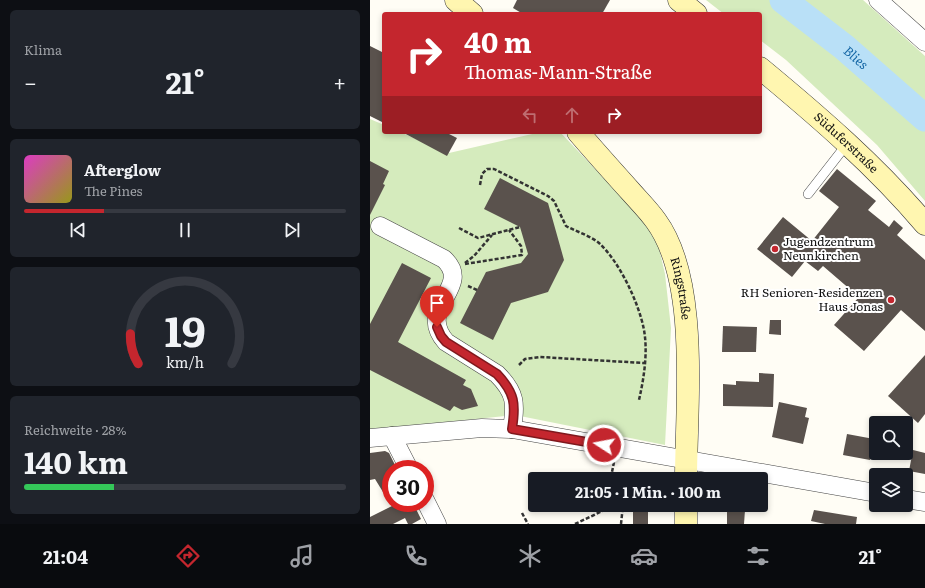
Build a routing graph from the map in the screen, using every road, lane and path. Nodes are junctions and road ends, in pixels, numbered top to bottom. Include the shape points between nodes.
1 (456, 0) edge
2 (467, 0) edge
3 (679, 0) edge
4 (878, 0) edge
5 (470, 12) edge
6 (475, 12) edge
7 (694, 12) edge
8 (925, 42) edge
9 (762, 70) edge
10 (580, 134) edge
11 (848, 143) junction
12 (480, 185) dead end
13 (808, 194) dead end
14 (925, 224) edge
15 (380, 226) dead end
16 (520, 227) dead end
17 (459, 228) dead end
18 (508, 230) junction
19 (493, 234) junction
20 (644, 363) junction
21 (520, 365) dead end
22 (639, 400) dead end
23 (512, 429) junction
24 (392, 436) junction
25 (370, 438) edge
26 (404, 460) edge
27 (686, 469) edge
28 (869, 492) edge
29 (913, 500) edge
30 (925, 502) edge
31 (600, 512) edge
32 (622, 512) edge
33 (686, 512) edge
34 (522, 513) dead end
35 (528, 524) edge
36 (575, 524) edge
37 (621, 524) edge
38 (686, 524) edge

1 - 5 street
2 - 6 street
3 - 7 street
4 - 8 street
9 - 11 street, Süduferstraße
10 - 27 street, Ringstraße via 656,220 676,259 686,320
11 - 13 lane
11 - 14 street, Süduferstraße
12 - 20 path via 482,174 487,169 494,169 548,196 554,201 566,226 586,235 610,254 634,298 644,329
15 - 23 street via 444,259 450,266 453,279 437,312 437,327 446,342 497,374 503,381 511,392 514,403
16 - 18 path
17 - 19 path via 478,238
18 - 19 path
18 - 19 path via 523,245 522,255 463,264 474,256
20 - 21 path via 540,357 525,359
20 - 22 path
23 - 24 street via 482,428
23 - 27 street
24 - 25 street
24 - 26 street
27 - 28 street
29 - 30 street
31 - 36 path
32 - 37 path
33 - 38 street
34 - 35 path

